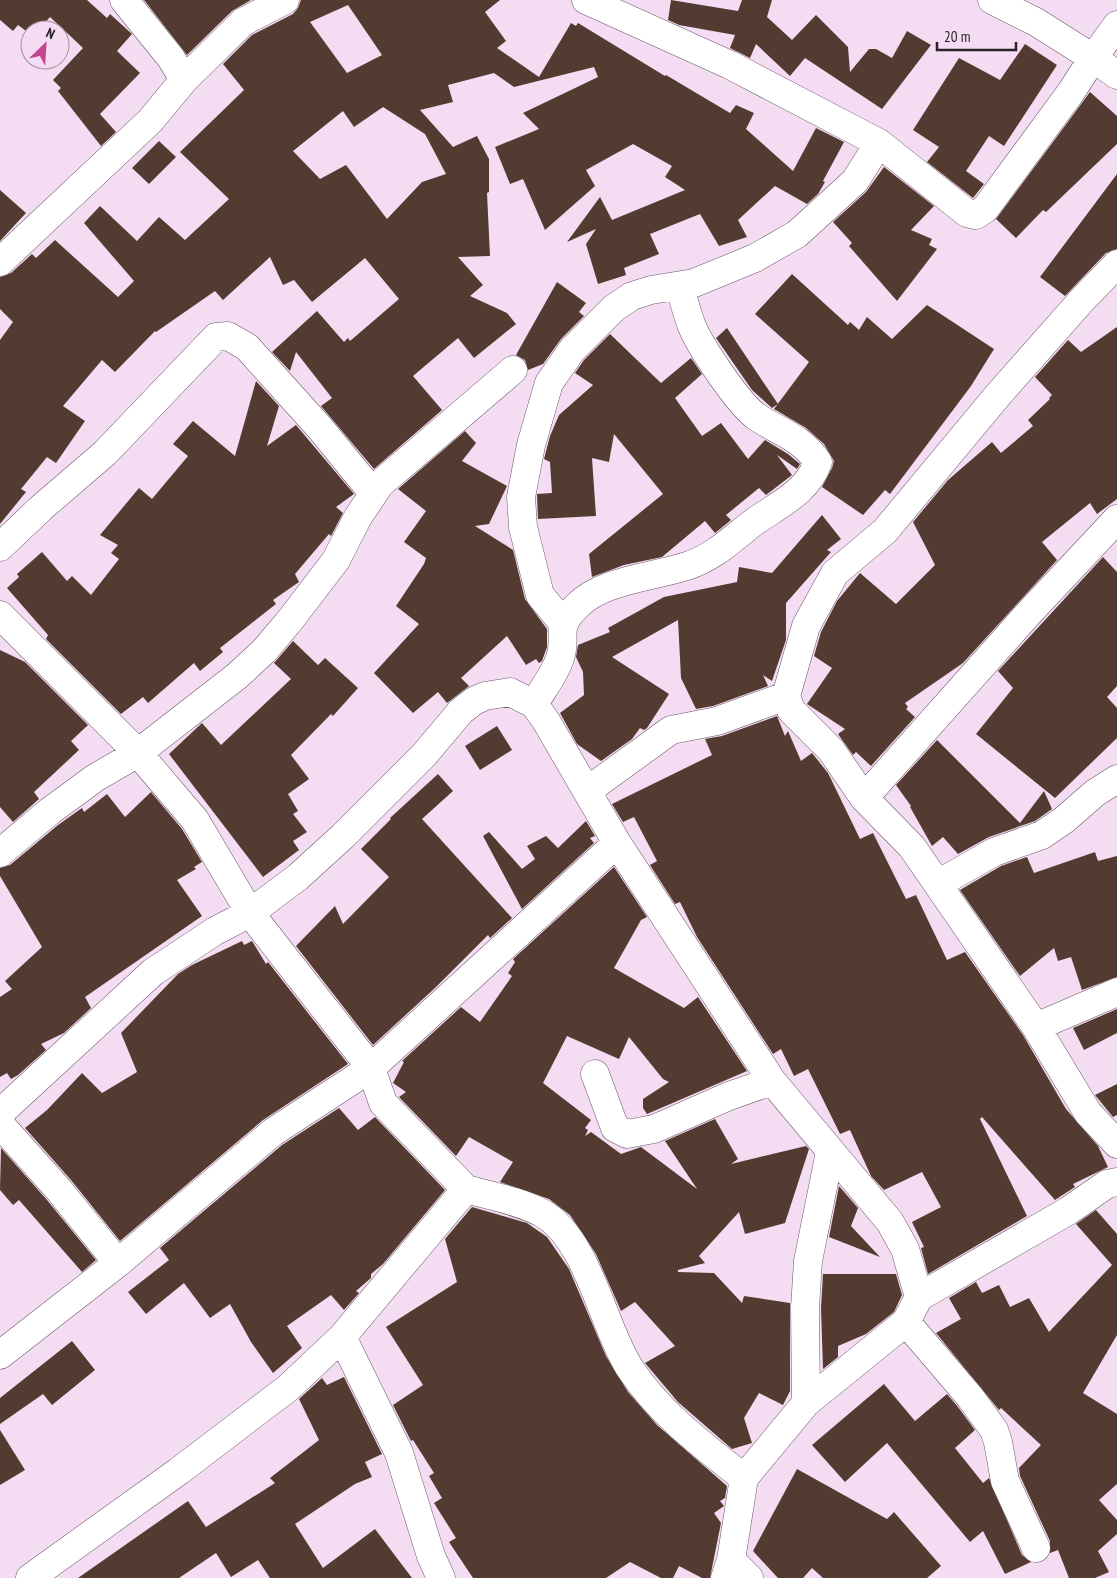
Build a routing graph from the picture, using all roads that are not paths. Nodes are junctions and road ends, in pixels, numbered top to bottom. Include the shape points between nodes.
1 (124, 0) edge
2 (285, 0) edge
3 (586, 0) edge
4 (992, 0) edge
5 (1117, 25) edge
6 (1093, 58) junction
7 (1117, 75) edge
8 (184, 80) junction
9 (879, 144) junction
10 (0, 262) edge
11 (1117, 264) edge
12 (680, 287) junction
13 (512, 370) dead end
14 (373, 492) junction
15 (1117, 519) edge
16 (0, 547) edge
17 (0, 615) edge
18 (563, 623) junction
19 (786, 696) junction
20 (534, 704) junction
21 (138, 753) junction
22 (1117, 779) edge
23 (587, 792) junction
24 (864, 798) junction
25 (617, 843) junction
26 (0, 853) edge
27 (938, 884) junction
28 (250, 913) junction
29 (1117, 992) edge
30 (1036, 1027) junction
31 (371, 1068) junction
32 (595, 1074) dead end
33 (772, 1081) junction
34 (0, 1113) edge
35 (0, 1124) edge
36 (1117, 1144) edge
37 (830, 1152) junction
38 (1117, 1182) edge
39 (466, 1189) junction
40 (118, 1263) junction
41 (919, 1297) junction
42 (906, 1322) junction
43 (342, 1337) junction
44 (0, 1356) edge
45 (806, 1403) junction
46 (744, 1478) junction
47 (1036, 1548) dead end
48 (735, 1572) edge
49 (30, 1578) edge
50 (441, 1578) edge

1 - 8 street via 171,58
2 - 8 street via 243,22
3 - 9 street via 730,65
4 - 6 street via 1036,22
5 - 6 street
6 - 7 street
6 - 9 street via 1072,92 985,209 976,215 967,213
8 - 10 street via 150,121
9 - 12 street via 855,181 797,234 755,258
11 - 19 street via 998,395 885,531 835,574 806,626
12 - 18 street via 632,296 614,308 572,350 549,383 531,445 521,497 523,527 540,595
12 - 18 street via 692,326 728,387 756,416 791,435 811,451 818,462 815,472 796,494 708,557 592,594 577,605
13 - 14 street
14 - 16 street via 247,347 228,336 216,337 105,453
14 - 21 street via 336,560 264,651 215,694
15 - 24 street
17 - 21 street
18 - 20 street via 561,658
19 - 23 street via 717,721 671,730
19 - 24 street via 791,710 831,750
20 - 23 street
20 - 28 street via 510,692 474,701 343,836 298,877
21 - 26 street via 95,778
21 - 28 street via 195,820
22 - 27 street via 1095,792 1042,835 994,852
23 - 25 street
24 - 27 street via 912,847
25 - 31 street
25 - 33 street
27 - 30 street
28 - 31 street
28 - 34 street via 215,931 153,972
29 - 30 street
30 - 36 street via 1088,1113
31 - 39 street via 383,1103
31 - 40 street via 273,1132
32 - 33 street via 616,1128 627,1134 654,1129
33 - 37 street
35 - 40 street
37 - 41 street via 890,1222 905,1249
37 - 45 street via 808,1261
38 - 41 street via 1107,1184 1068,1211
39 - 43 street
39 - 46 street via 542,1213 562,1228 580,1258 629,1367 662,1408 700,1444
40 - 44 street
41 - 42 street
42 - 45 street
42 - 47 street via 994,1430 1005,1481
43 - 49 street via 288,1388
43 - 50 street via 399,1453
45 - 46 street
46 - 48 street

